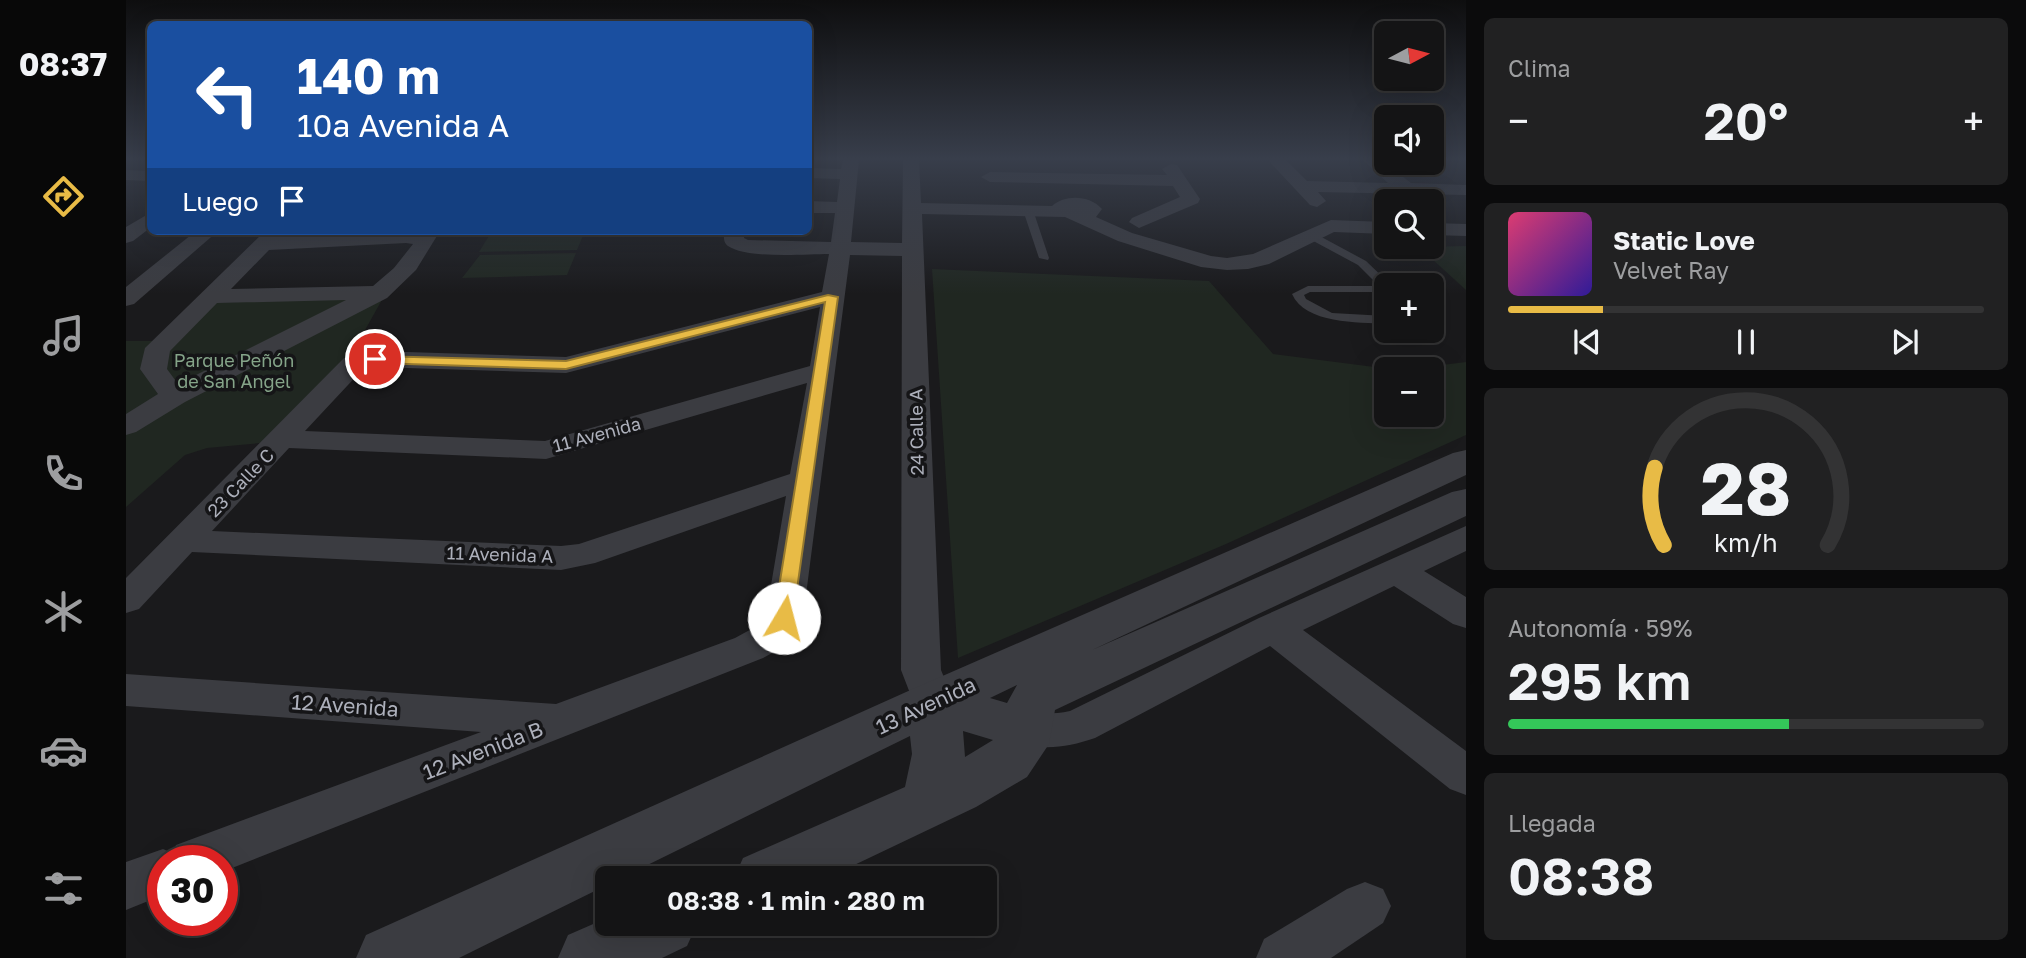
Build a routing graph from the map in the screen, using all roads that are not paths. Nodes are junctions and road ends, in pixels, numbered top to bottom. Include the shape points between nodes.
1 (846, 205) edge
2 (913, 205) junction
3 (1177, 205) edge
4 (1318, 205) edge
5 (147, 208) edge
6 (812, 208) edge
7 (846, 208) junction
8 (1028, 210) junction
9 (1073, 210) junction
10 (126, 212) edge
11 (147, 221) edge
12 (1331, 226) junction
13 (1374, 228) edge
14 (1444, 229) edge
15 (1466, 230) edge
16 (203, 235) edge
17 (410, 235) edge
18 (415, 235) edge
19 (1310, 235) junction
20 (126, 237) edge
21 (271, 237) edge
22 (736, 238) edge
23 (840, 255) junction
24 (914, 258) junction
25 (1044, 258) dead end
26 (1374, 276) edge
27 (1374, 288) edge
28 (379, 293) junction
29 (212, 296) junction
30 (832, 297) junction
31 (126, 299) edge
32 (1374, 319) edge
33 (820, 371) junction
34 (174, 396) junction
35 (126, 426) edge
36 (283, 439) junction
37 (1466, 461) edge
38 (803, 480) junction
39 (1466, 500) edge
40 (1466, 537) edge
41 (185, 541) junction
42 (1397, 571) junction
43 (126, 600) edge
44 (1466, 615) edge
45 (1273, 628) junction
46 (126, 690) edge
47 (933, 702) junction
48 (564, 721) junction
49 (1026, 729) junction
50 (1466, 776) edge
51 (930, 803) junction
52 (235, 845) edge
53 (791, 866) edge
54 (147, 878) edge
55 (126, 886) edge
56 (1365, 906) dead end
57 (639, 936) edge
58 (396, 957) edge
59 (591, 958) edge
60 (1283, 958) edge

1 - 7 street
2 - 8 street
2 - 9 street
2 - 24 street, 24 Calle A
3 - 9 street via 1128,213
4 - 12 street via 1331,219
5 - 10 street
6 - 7 street
7 - 23 street
8 - 9 street
8 - 25 lane
9 - 19 street via 1086,222 1125,237 1218,263 1248,264
11 - 20 street
12 - 13 street
12 - 19 street
14 - 15 street
16 - 31 street
17 - 21 street via 387,240
18 - 28 street via 394,282
19 - 26 lane via 1362,263
21 - 29 street
22 - 23 street
23 - 24 street
23 - 30 street
24 - 47 street, 24 Calle A via 921,670
27 - 32 lane via 1298,293 1301,301 1329,316
28 - 29 street
28 - 34 street
29 - 34 street via 152,359 155,375
30 - 33 street
30 - 36 street, 23 Calle C via 566,365 375,359 353,364
33 - 36 street, 11 Avenida via 546,450
33 - 38 street
34 - 35 street
36 - 41 street, 23 Calle C
37 - 47 street, 13 Avenida
38 - 41 street, 11 Avenida A via 583,555 561,558
38 - 48 street, 12 Avenida B via 784,618 771,636
39 - 49 street via 1037,696 1028,711
40 - 42 street
41 - 43 street, 23 Calle C
42 - 44 street
42 - 45 street
45 - 49 street via 1080,726 1061,731
45 - 50 street
46 - 48 street, 12 Avenida
47 - 49 street
47 - 51 street via 939,754
47 - 58 street, 13 Avenida
48 - 52 street, 12 Avenida B
49 - 51 street via 1023,744 1008,761
51 - 53 street
54 - 55 street
56 - 60 street
57 - 59 street

